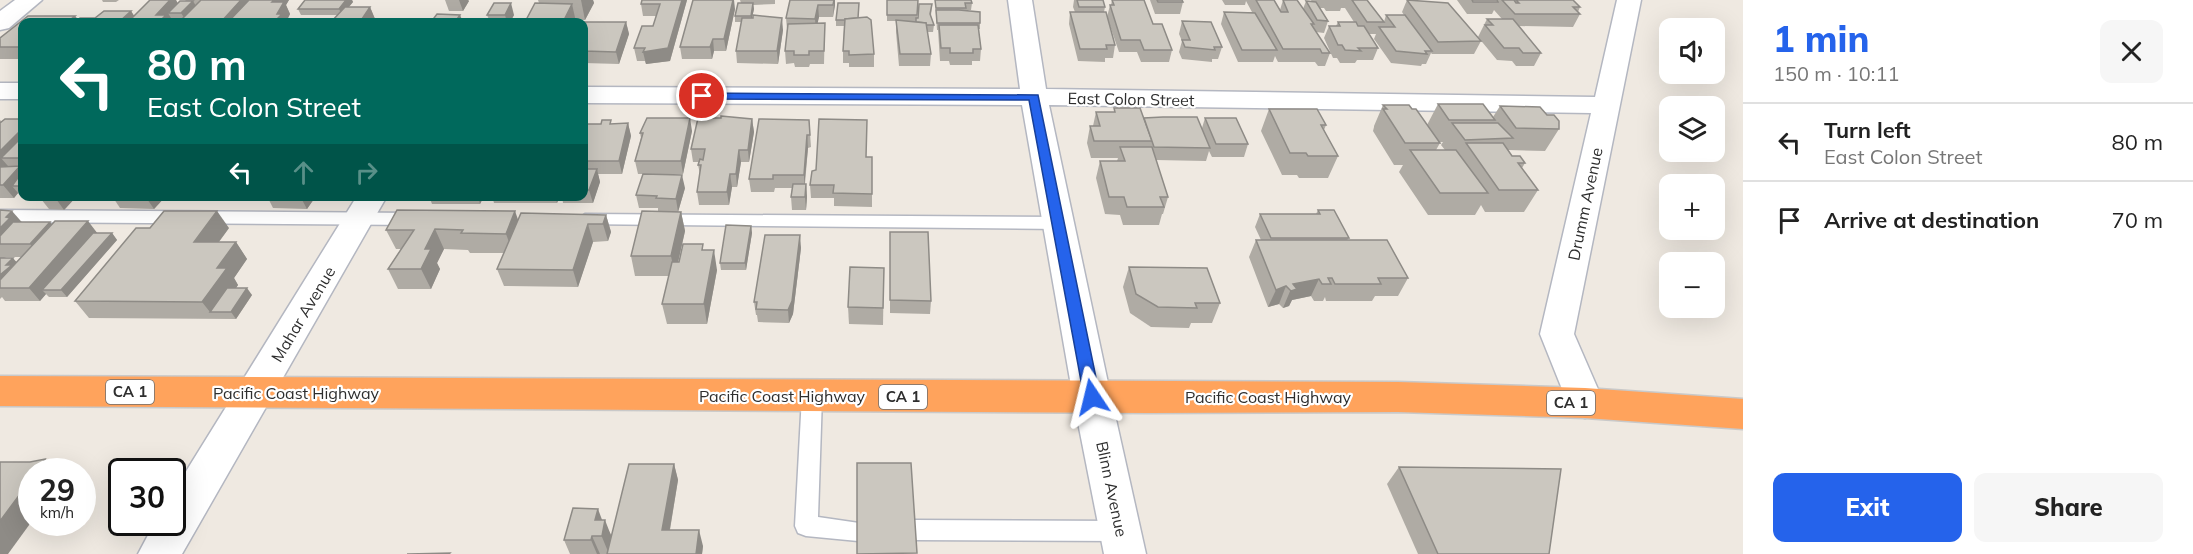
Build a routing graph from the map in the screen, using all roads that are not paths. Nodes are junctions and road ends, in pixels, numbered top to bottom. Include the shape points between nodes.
1 (30, 0) edge
2 (1020, 0) edge
3 (1629, 0) edge
4 (0, 23) edge
5 (0, 91) edge
6 (18, 91) edge
7 (588, 95) edge
8 (1034, 97) junction
9 (1606, 105) junction
10 (366, 207) edge
11 (0, 216) edge
12 (431, 219) edge
13 (573, 220) edge
14 (1060, 223) junction
15 (0, 391) edge
16 (256, 392) junction
17 (812, 396) junction
18 (1092, 397) junction
19 (1585, 403) junction
20 (1743, 414) edge
21 (914, 530) edge
22 (858, 531) edge
23 (1123, 543) edge
24 (159, 554) edge

1 - 4 street
2 - 8 street, Blinn Avenue
3 - 9 street, Drumm Avenue
5 - 6 street
7 - 8 street, East Colon Street
8 - 9 street, East Colon Street
8 - 14 street, Blinn Avenue
9 - 19 street, Drumm Avenue via 1557,334
10 - 11 lane
10 - 12 lane
10 - 16 street, Mahar Avenue
13 - 14 lane
14 - 18 street, Blinn Avenue
15 - 16 highway, Pacific Coast Highway / CA 1
16 - 17 highway, Pacific Coast Highway / CA 1
16 - 24 street, Mahar Avenue
17 - 18 highway, Pacific Coast Highway / CA 1
17 - 22 lane via 806,526
18 - 19 highway, Pacific Coast Highway / CA 1 via 1398,397
18 - 23 street, Blinn Avenue
19 - 20 highway, Pacific Coast Highway / CA 1
21 - 23 lane

